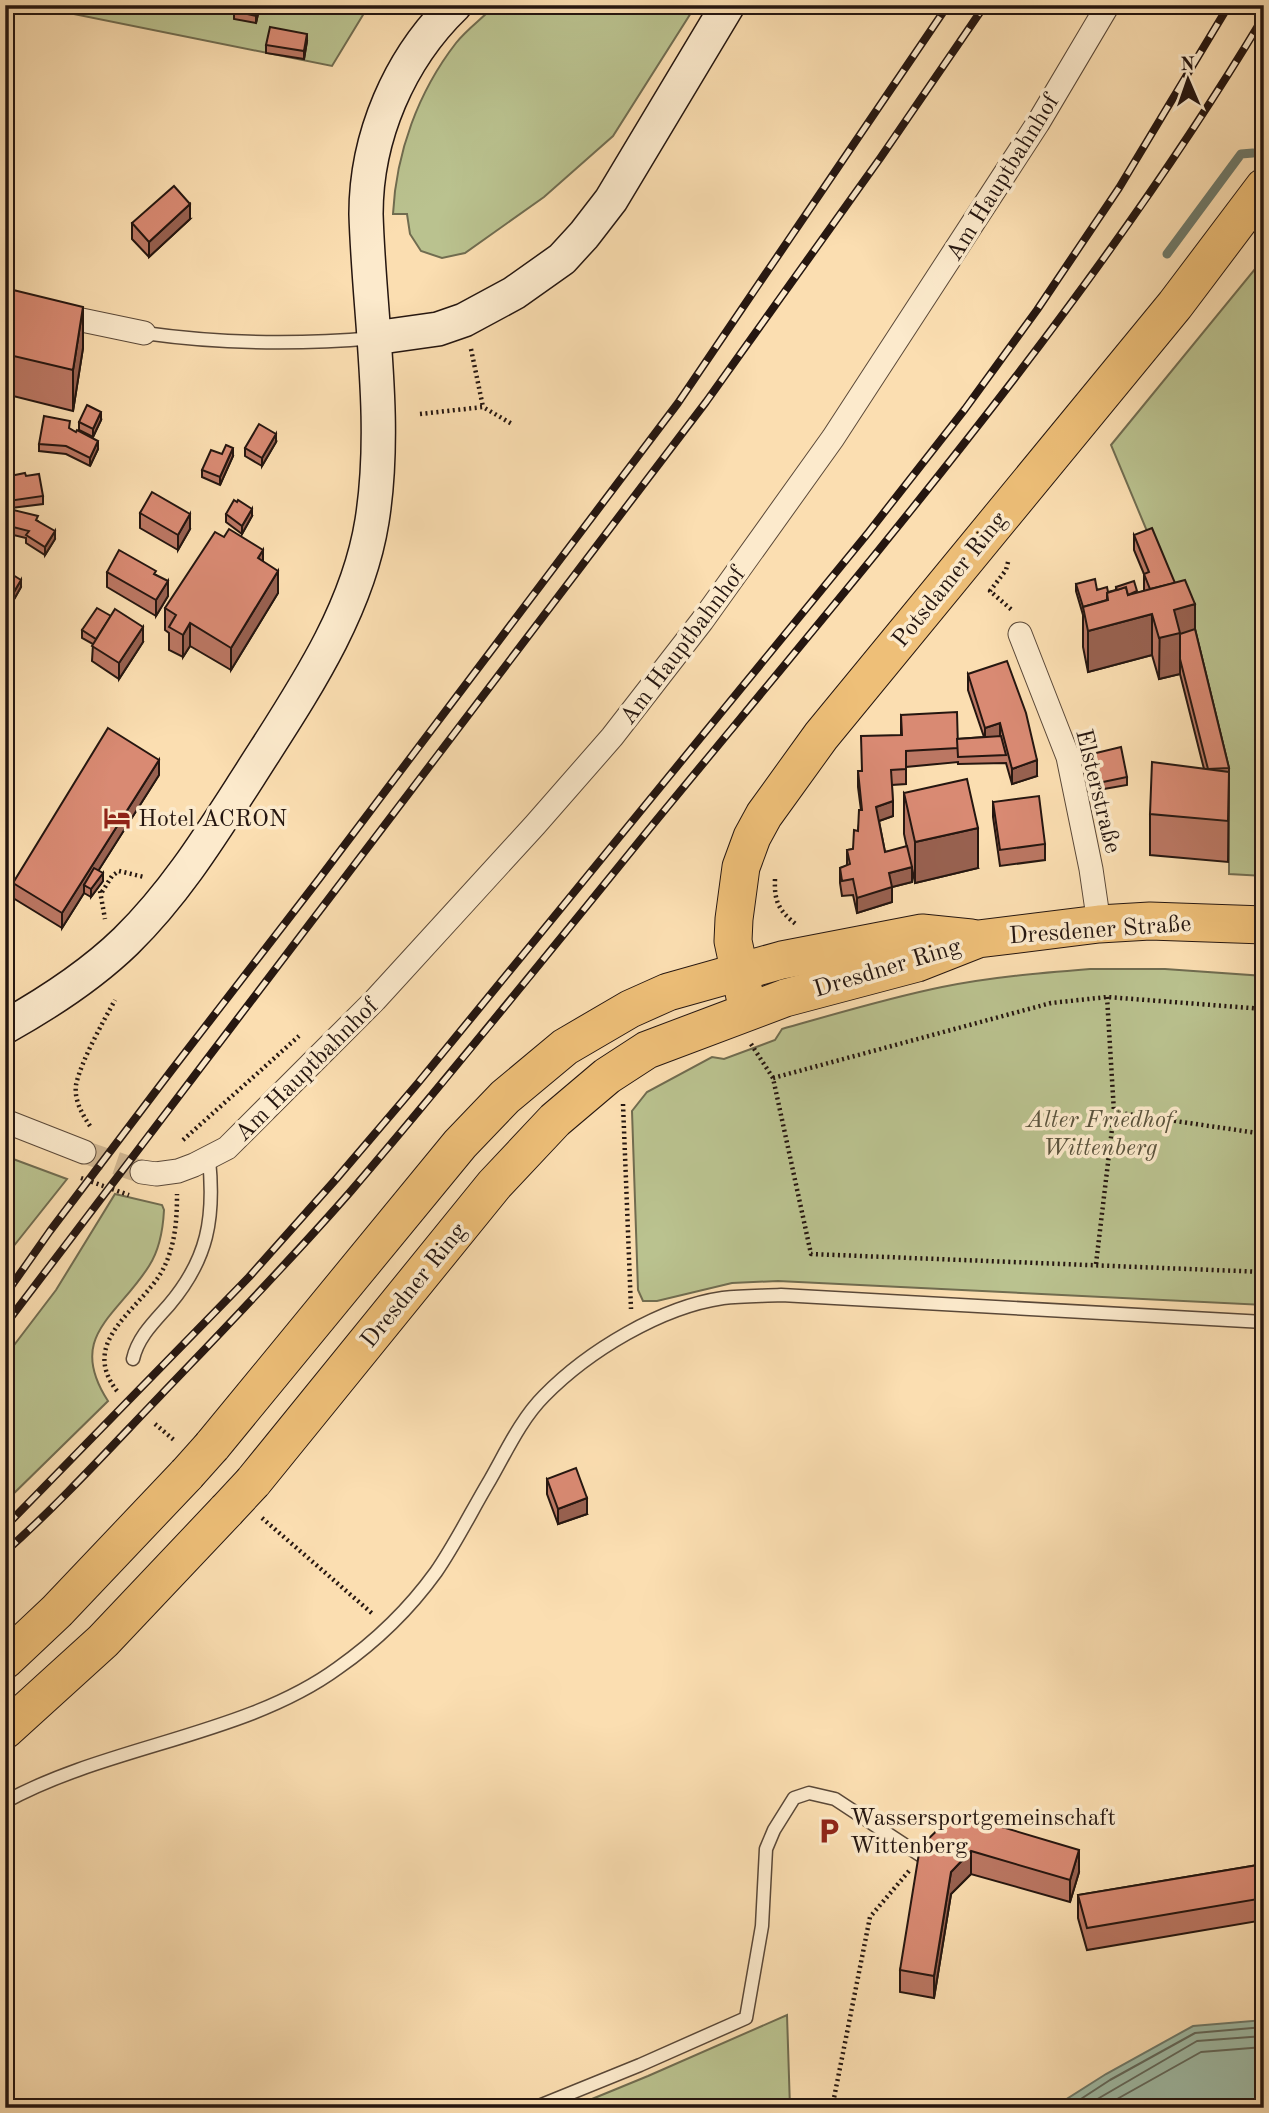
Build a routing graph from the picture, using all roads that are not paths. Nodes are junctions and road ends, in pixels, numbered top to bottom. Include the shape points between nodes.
1 (455, 5) edge
2 (728, 5) edge
3 (1108, 5) edge
4 (1264, 187) edge
5 (5, 304) edge
6 (144, 333) joint
7 (374, 338) junction
8 (1020, 635) road end
9 (1099, 924) junction
10 (1264, 925) edge
11 (978, 939) junction
12 (739, 971) junction
13 (749, 1025) junction
14 (5, 1027) edge
15 (5, 1121) edge
16 (89, 1142) tunnel mouth
17 (209, 1159) junction
18 (142, 1172) tunnel mouth
19 (1264, 1322) edge
20 (133, 1359) dead end
21 (5, 1660) edge
22 (5, 1730) edge
23 (5, 1802) edge
24 (920, 1855) edge
25 (534, 2108) edge

1 - 7 street via 403,74 372,150 366,214
2 - 7 street via 611,200 562,259 464,320 438,329
3 - 17 street, Am Hauptbahnhof via 1038,123 841,427 659,679 535,825 375,1000 250,1127
4 - 12 main road, Potsdamer Ring via 1175,305 777,794 741,867 733,941
5 - 6 street
6 - 7 lane via 259,344
7 - 14 street via 377,484 372,524 353,589 330,641 175,888 98,965
8 - 9 street, Elsterstraße via 1068,757
9 - 10 main road, Dresdener Straße via 1178,920
9 - 11 main road, Dresdener Straße
11 - 12 main road, Dresdner Ring via 922,933
11 - 13 main road, Dresdner Ring via 917,963 785,998
12 - 13 main road, Potsdamer Ring
12 - 21 main road, Dresdner Ring via 668,992 630,1009 565,1047 505,1097 432,1176 86,1582
13 - 22 main road, Dresdner Ring via 648,1050 607,1076 555,1120 494,1185 247,1503
15 - 16 street
17 - 18 street, Am Hauptbahnhof via 178,1171
17 - 20 lane via 209,1229 198,1263 185,1286 136,1344
19 - 23 lane via 781,1295 723,1298 676,1311 594,1354 544,1396 436,1571 388,1627 337,1669 282,1700 96,1763
24 - 25 lane via 835,1798 809,1793 794,1798 766,1849 762,1926 746,2018

